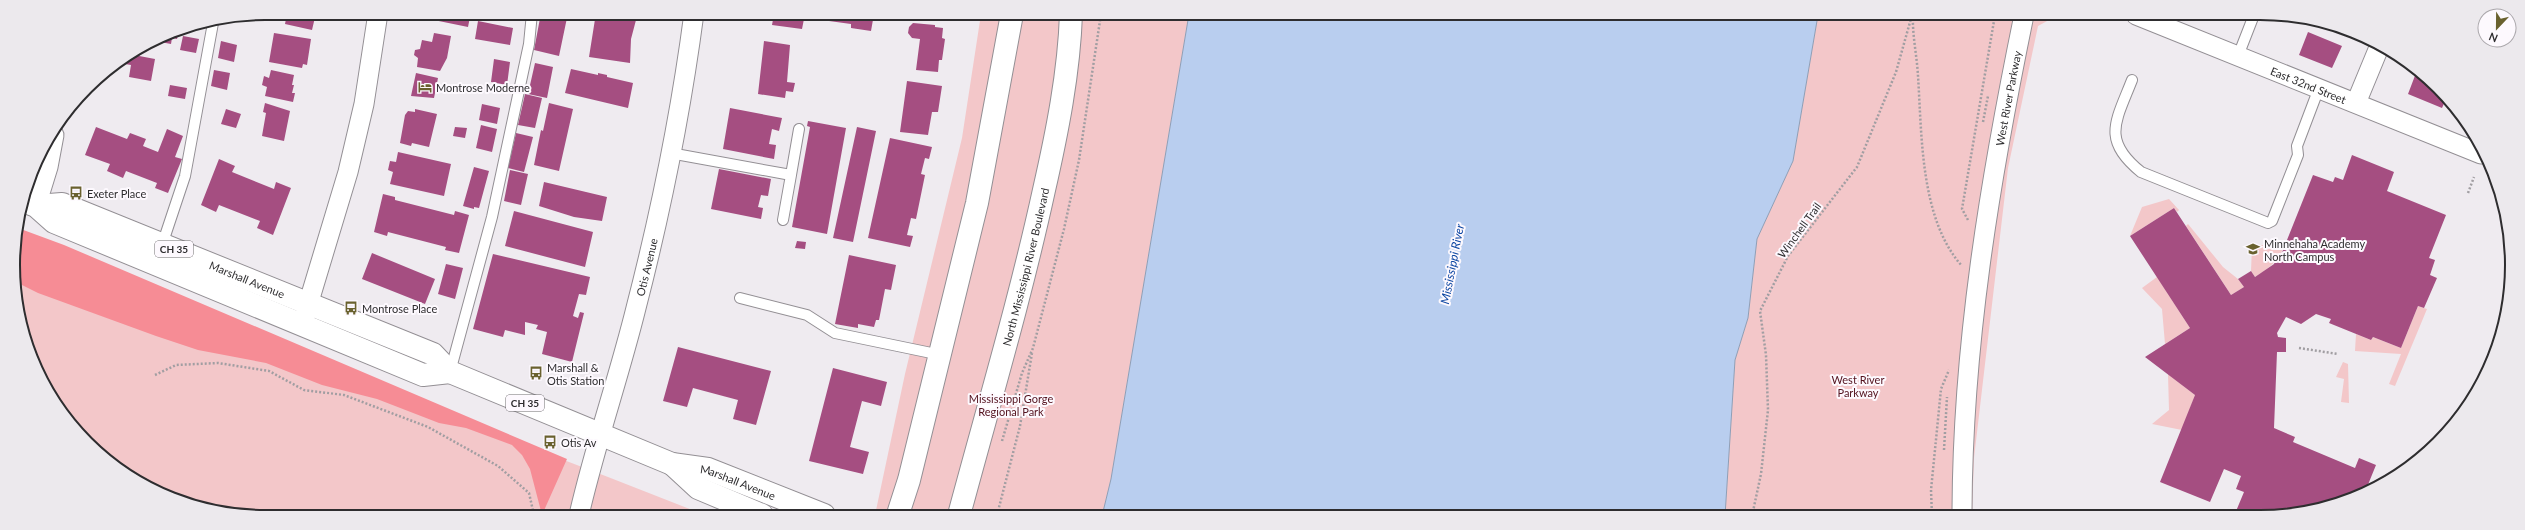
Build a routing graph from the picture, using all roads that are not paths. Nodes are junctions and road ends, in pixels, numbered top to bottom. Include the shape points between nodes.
1 (377, 20) edge
2 (531, 20) edge
3 (693, 20) edge
4 (1011, 20) edge
5 (1071, 20) edge
6 (2023, 20) edge
7 (2148, 20) edge
8 (2252, 20) edge
9 (211, 26) edge
10 (2378, 51) edge
11 (2238, 56) junction
12 (2132, 80) dead end
13 (2319, 88) junction
14 (2356, 103) junction
15 (799, 128) dead end
16 (53, 143) edge
17 (2476, 150) edge
18 (670, 153) junction
19 (791, 175) junction
20 (30, 204) edge
21 (783, 220) dead end
22 (162, 245) junction
23 (740, 298) dead end
24 (310, 303) junction
25 (302, 325) junction
26 (941, 355) junction
27 (450, 372) junction
28 (600, 433) junction
29 (672, 464) junction
30 (580, 510) edge
31 (750, 510) edge
32 (811, 510) edge
33 (898, 510) edge
34 (960, 510) edge
35 (1962, 510) edge

1 - 24 street via 364,104 350,165
2 - 27 lane via 529,44 492,217
3 - 18 street, Otis Avenue
4 - 26 main road via 977,203
5 - 34 main road, North Mississippi River Boulevard via 1054,147 1030,257
6 - 35 street, West River Parkway via 1996,151 1974,323 1965,399
7 - 11 street, East 32nd Street
8 - 11 lane
9 - 22 lane via 185,176
10 - 14 street
11 - 13 street, East 32nd Street
12 - 13 lane via 2115,122 2119,150 2129,162 2142,172 2268,223 2272,221 2298,155 2297,146
13 - 14 street, East 32nd Street
14 - 17 street, East 32nd Street
15 - 19 lane
16 - 20 street via 48,167
18 - 19 lane
18 - 28 street, Otis Avenue via 636,308
19 - 21 lane
20 - 22 main road, Marshall Avenue / CH 35 via 62,204
20 - 25 main road, Marshall Avenue / CH 35 via 54,222
22 - 24 main road, Marshall Avenue / CH 35
23 - 26 lane via 807,315 835,333
24 - 25 street
24 - 27 main road, Marshall Avenue / CH 35 via 433,354
25 - 27 main road, Marshall Avenue / CH 35 via 423,376
26 - 33 main road via 909,480
27 - 28 main road, Marshall Avenue / CH 35
28 - 29 main road, Marshall Avenue / CH 35
28 - 30 street, Otis Avenue
29 - 31 main road, Marshall Avenue / CH 35 via 698,488
29 - 32 main road, Marshall Avenue / CH 35 via 708,469

